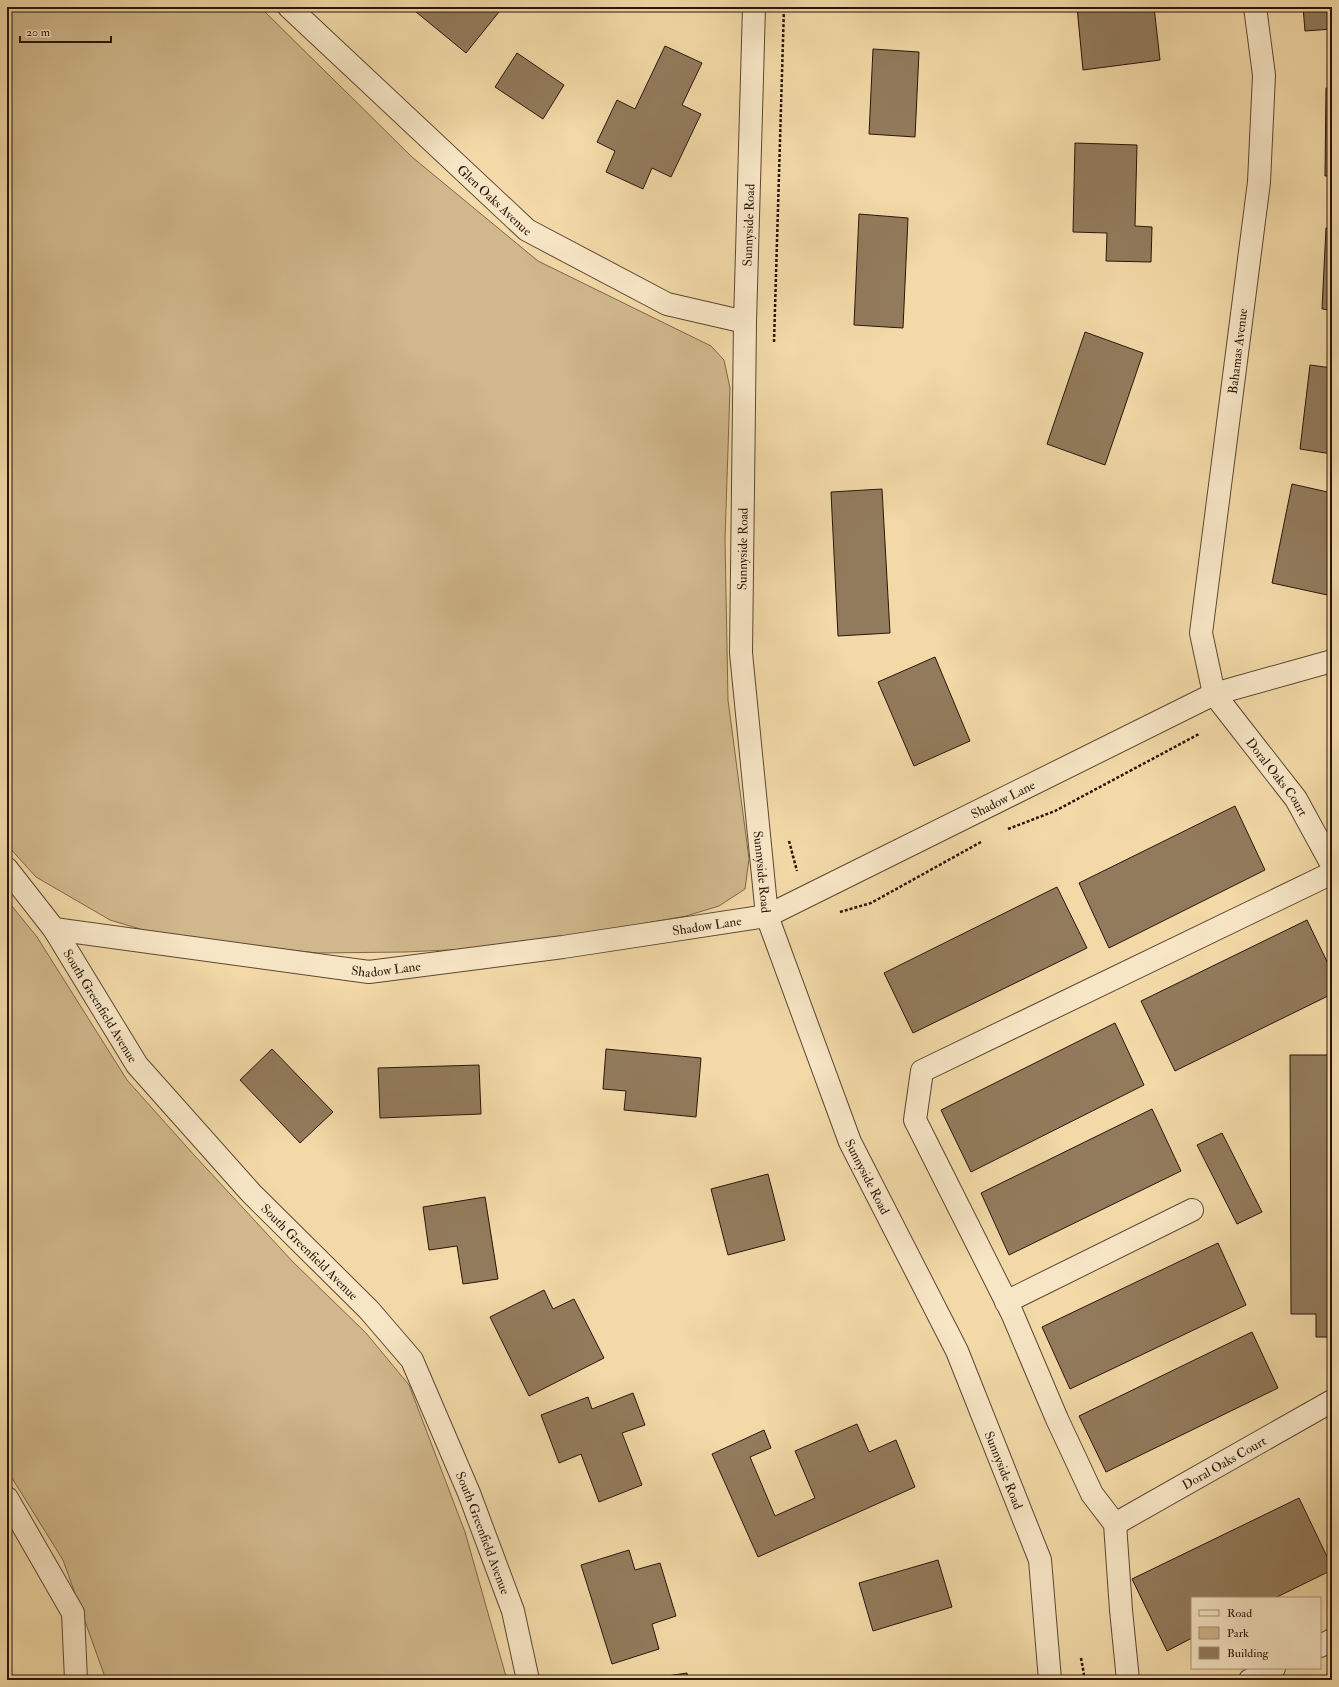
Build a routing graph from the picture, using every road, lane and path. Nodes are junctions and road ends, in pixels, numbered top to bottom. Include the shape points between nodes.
1 (288, 7) edge
2 (754, 7) edge
3 (784, 7) edge
4 (1255, 7) edge
5 (745, 322) junction
6 (774, 345) dead end
7 (1332, 661) edge
8 (1214, 694) junction
9 (1235, 720) junction
10 (1007, 829) dead end
11 (787, 835) dead end
12 (987, 839) dead end
13 (1332, 865) edge
14 (7, 869) edge
15 (1332, 873) edge
16 (793, 878) dead end
17 (834, 912) dead end
18 (767, 916) junction
19 (54, 928) junction
20 (1192, 1210) dead end
21 (1006, 1302) junction
22 (1332, 1400) edge
23 (7, 1498) edge
24 (1116, 1524) junction
25 (1332, 1640) edge
26 (1321, 1646) edge
27 (1080, 1658) dead end
28 (1272, 1669) edge
29 (76, 1680) edge
30 (528, 1680) edge
31 (1050, 1680) edge
32 (1085, 1680) edge
33 (1128, 1680) edge
34 (1250, 1680) edge

1 - 5 street, Glen Oaks Avenue via 527,230 667,304
2 - 5 street, Sunnyside Road
3 - 6 path
4 - 8 street, Bahamas Avenue via 1264,75 1259,182 1201,633
5 - 18 street, Sunnyside Road via 741,653
7 - 8 street, Shadow Lane
8 - 9 street, Doral Oaks Court
8 - 18 street, Shadow Lane
9 - 10 path via 1203,732 1054,811
9 - 13 street, Doral Oaks Court via 1296,799
11 - 16 path via 797,872
12 - 17 path via 871,903 848,911
14 - 19 street, South Greenfield Avenue
15 - 21 street via 922,1071 915,1120
18 - 19 street, Shadow Lane via 563,947 369,972
18 - 31 street, Sunnyside Road via 850,1142 957,1351 1040,1560
19 - 30 street, South Greenfield Avenue via 137,1065 251,1193 369,1310 412,1360 468,1493 513,1611
20 - 21 street
21 - 24 street via 1092,1494
22 - 24 street, Doral Oaks Court
23 - 29 street via 73,1613
24 - 33 street
25 - 26 street
27 - 32 path
28 - 34 street

